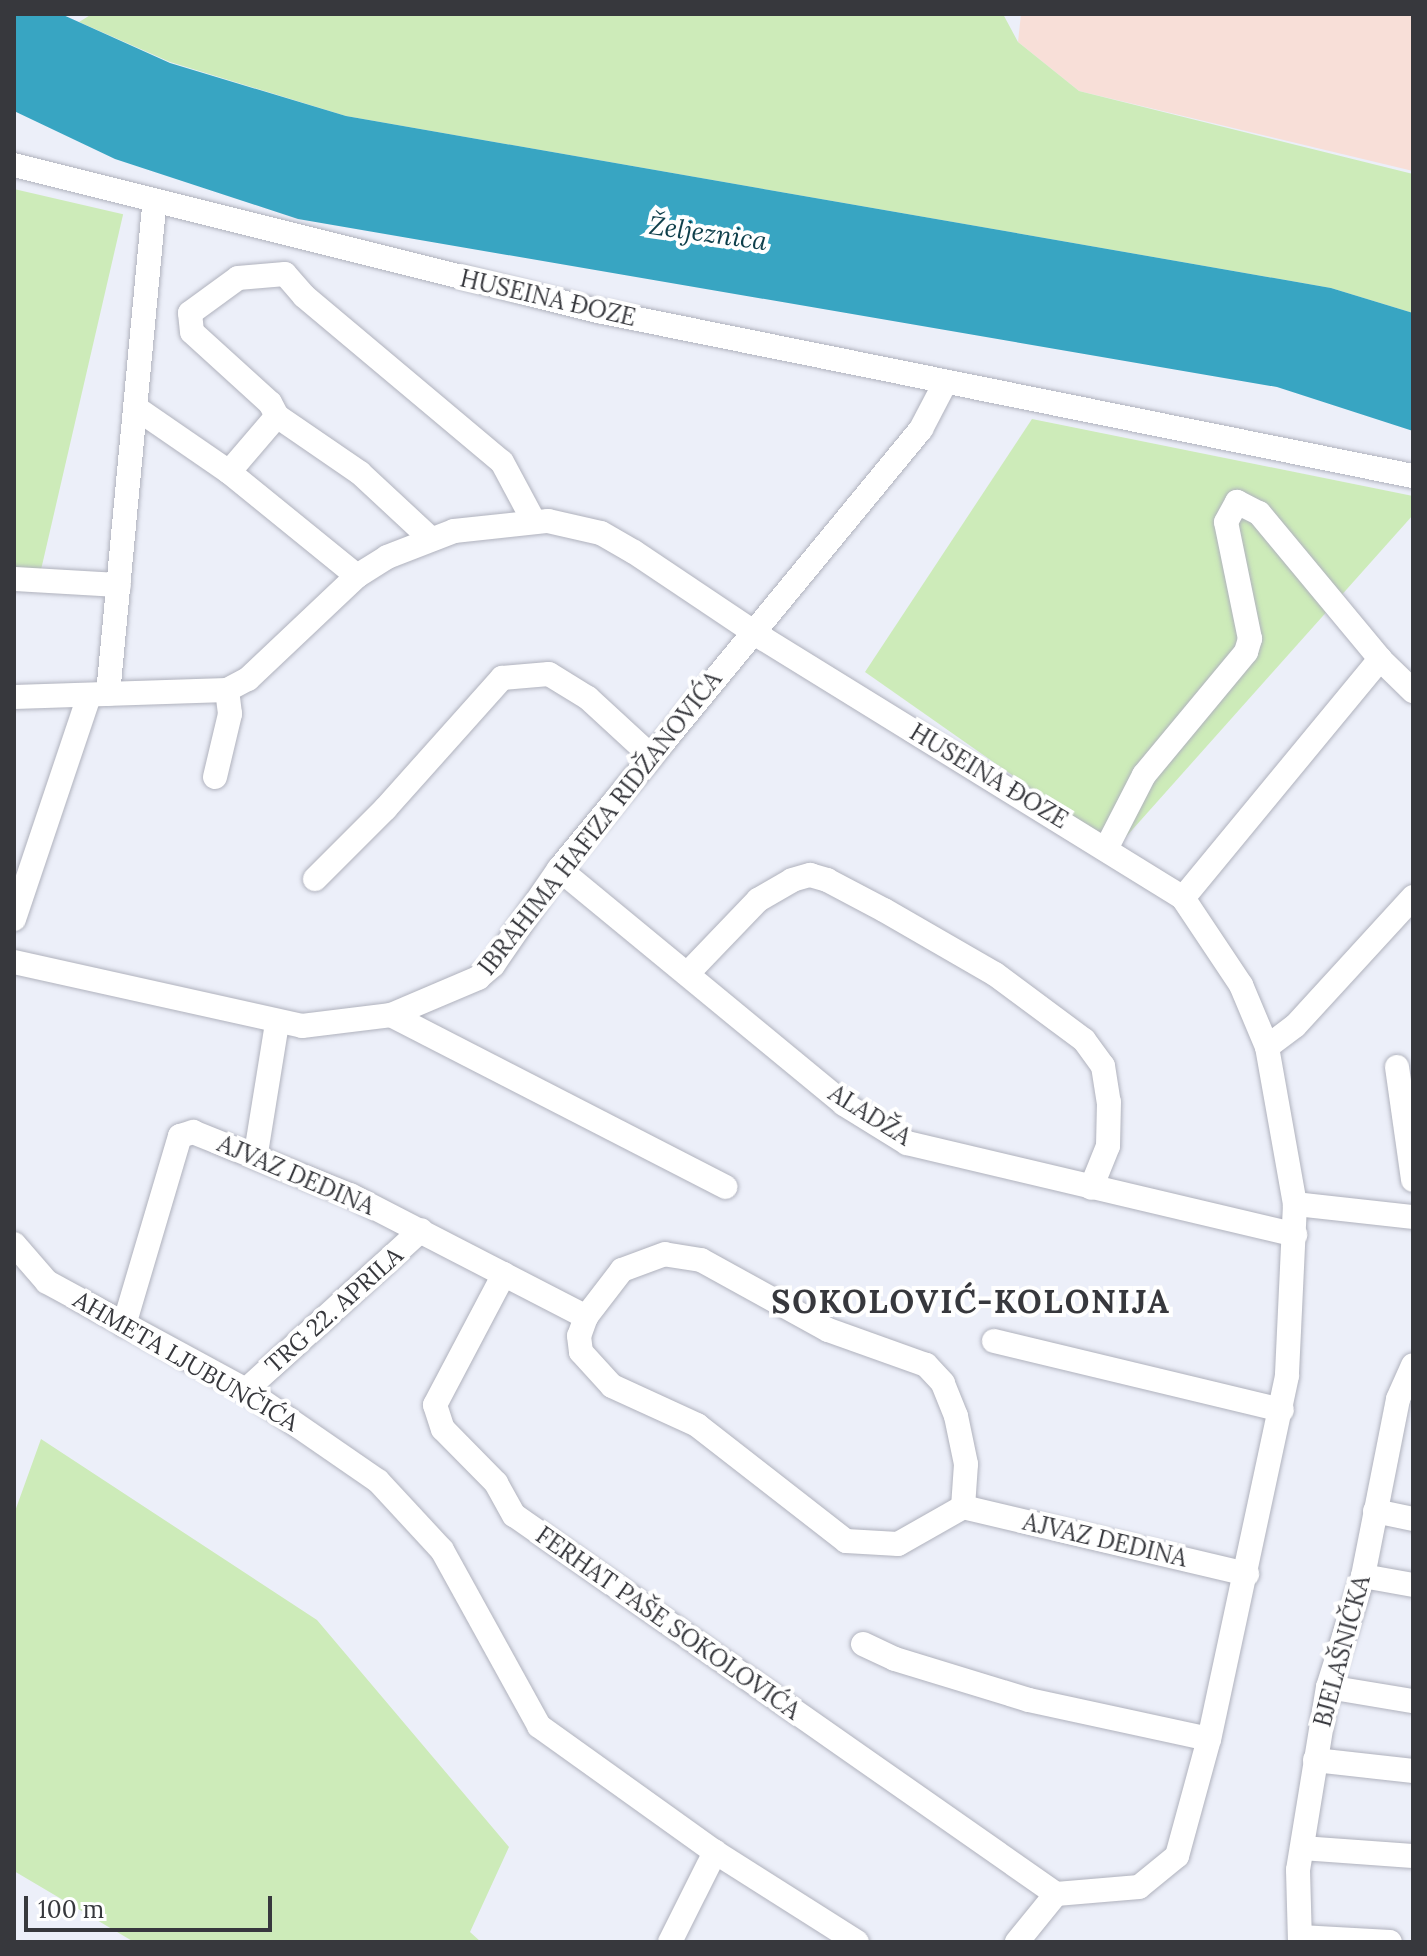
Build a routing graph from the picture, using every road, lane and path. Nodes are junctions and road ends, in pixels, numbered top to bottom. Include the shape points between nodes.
1 (14, 165) edge
2 (154, 203) junction
3 (945, 383) junction
4 (136, 408) junction
5 (277, 416) junction
6 (229, 472) junction
7 (1413, 476) edge
8 (532, 518) junction
9 (431, 539) junction
10 (357, 576) junction
11 (14, 579) edge
12 (119, 585) junction
13 (753, 632) junction
14 (1380, 659) junction
15 (227, 690) junction
16 (1413, 691) edge
17 (99, 695) junction
18 (14, 697) edge
19 (651, 756) junction
20 (215, 777) dead end
21 (1107, 847) junction
22 (559, 869) junction
23 (315, 879) dead end
24 (1413, 897) edge
25 (1183, 898) junction
26 (14, 919) edge
27 (14, 962) edge
28 (689, 972) junction
29 (391, 1015) junction
30 (277, 1023) junction
31 (1267, 1047) junction
32 (1397, 1067) dead end
33 (256, 1153) junction
34 (1413, 1180) edge
35 (725, 1187) dead end
36 (1091, 1188) junction
37 (1295, 1204) junction
38 (1413, 1217) edge
39 (421, 1230) junction
40 (1295, 1235) junction
41 (14, 1244) edge
42 (504, 1274) junction
43 (586, 1317) junction
44 (124, 1325) junction
45 (994, 1341) dead end
46 (1413, 1365) edge
47 (246, 1390) junction
48 (1405, 1400) edge
49 (1282, 1410) junction
50 (963, 1507) junction
51 (1375, 1511) junction
52 (1413, 1519) edge
53 (1247, 1574) junction
54 (1363, 1576) junction
55 (1413, 1585) edge
56 (863, 1644) dead end
57 (1328, 1687) junction
58 (1413, 1701) edge
59 (1209, 1739) junction
60 (1315, 1760) junction
61 (1413, 1771) edge
62 (1302, 1848) junction
63 (715, 1852) junction
64 (1413, 1856) edge
65 (1056, 1894) junction
66 (1300, 1940) edge
67 (670, 1942) edge
68 (857, 1942) edge
69 (1017, 1942) edge
70 (1390, 1942) edge

1 - 2 street, HUSEINA ĐOZE
2 - 3 street, HUSEINA ĐOZE via 504,290
2 - 4 street
3 - 7 street, HUSEINA ĐOZE
3 - 13 street via 921,429
4 - 6 street
4 - 12 street
5 - 6 street
5 - 8 street via 270,403 212,354 188,321 213,293 238,278 285,274 304,296 502,462
5 - 9 street via 360,473
6 - 10 street
8 - 9 street, HUSEINA ĐOZE
8 - 13 street, HUSEINA ĐOZE via 601,533
9 - 10 street, HUSEINA ĐOZE
10 - 15 street, HUSEINA ĐOZE via 248,679
11 - 12 street
12 - 17 street
13 - 19 street, IBRAHIMA HAFIZA RIDŽANOVIĆA
13 - 21 street, HUSEINA ĐOZE
14 - 16 street
14 - 21 street via 1259,513 1237,502 1226,522 1250,639 1246,652 1144,775
14 - 25 street
15 - 17 street
15 - 20 street via 230,714
17 - 18 street
17 - 26 street
19 - 22 street, IBRAHIMA HAFIZA RIDŽANOVIĆA
19 - 23 street via 588,698 549,674 502,678
21 - 25 street, HUSEINA ĐOZE
22 - 28 street, ALADŽA
22 - 29 street, IBRAHIMA HAFIZA RIDŽANOVIĆA via 493,965 454,992
24 - 31 street via 1295,1026
25 - 31 street, HUSEINA ĐOZE via 1241,985
27 - 30 street, IBRAHIMA HAFIZA RIDŽANOVIĆA
28 - 36 street, ALADŽA via 844,1104 907,1143
28 - 36 street via 758,900 792,880 810,875 827,880 884,910 995,974 1084,1040 1103,1066 1109,1102 1108,1146
29 - 30 street, IBRAHIMA HAFIZA RIDŽANOVIĆA via 337,1025
29 - 35 street
30 - 33 street
31 - 37 street, HUSEINA ĐOZE
32 - 34 street
33 - 39 street, AJVAZ DEDINA
33 - 44 street, AJVAZ DEDINA via 193,1132 180,1136
36 - 40 street, ALADŽA
37 - 38 street
37 - 40 street
39 - 42 street, AJVAZ DEDINA
39 - 47 street, TRG 22. APRILA
40 - 49 street
41 - 44 street, AHMETA LJUBUNČIĆA via 47,1282
42 - 43 street, AJVAZ DEDINA
42 - 65 street, FERHAT PAŠE SOKOLOVIĆA via 435,1405 443,1429 496,1483 514,1515
43 - 50 street via 581,1352 612,1386 697,1425 846,1541 898,1544
43 - 50 street via 622,1270 665,1254 701,1260 828,1330 926,1365 943,1383 956,1416 966,1464
44 - 47 street, AHMETA LJUBUNČIĆA
45 - 49 street
46 - 48 street, BJELAŠNIČKA
47 - 63 street, AHMETA LJUBUNČIĆA via 354,1463 411,1513 464,1585 539,1726
48 - 51 street, BJELAŠNIČKA
49 - 53 street
50 - 53 street, AJVAZ DEDINA
51 - 52 street
51 - 54 street, BJELAŠNIČKA
53 - 59 street
54 - 55 street
54 - 57 street, BJELAŠNIČKA
56 - 59 street via 1029,1700
57 - 58 street
57 - 60 street, BJELAŠNIČKA
59 - 65 street via 1177,1856 1167,1868 1149,1883 1124,1891
60 - 61 street
60 - 62 street, BJELAŠNIČKA
62 - 64 street
62 - 66 street, BJELAŠNIČKA
63 - 67 street
63 - 68 street, AHMETA LJUBUNČIĆA
65 - 69 street
66 - 70 street

